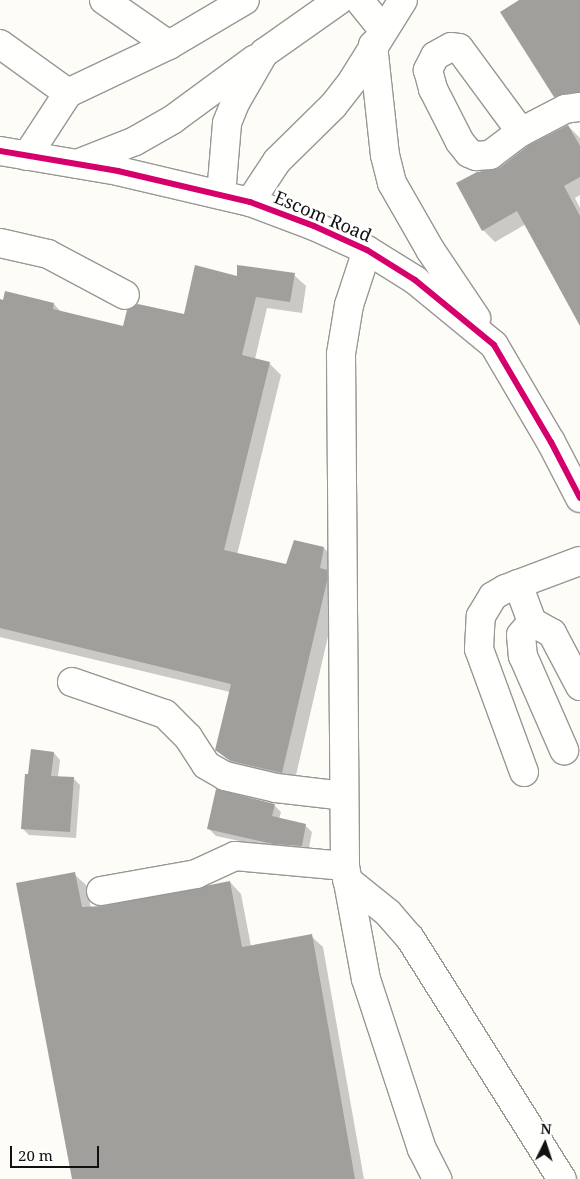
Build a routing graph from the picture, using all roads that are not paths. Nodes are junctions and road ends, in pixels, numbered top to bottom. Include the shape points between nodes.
1 (104, 0) edge
2 (245, 0) edge
3 (339, 0) edge
4 (359, 0) edge
5 (403, 0) edge
6 (378, 37) junction
7 (0, 44) edge
8 (170, 46) junction
9 (264, 53) junction
10 (68, 93) junction
11 (580, 107) edge
12 (521, 132) dead end
13 (0, 151) edge
14 (27, 156) junction
15 (77, 164) junction
16 (221, 195) junction
17 (250, 202) junction
18 (0, 243) edge
19 (367, 250) junction
20 (125, 295) dead end
21 (494, 345) junction
22 (580, 498) edge
23 (580, 562) edge
24 (518, 584) junction
25 (532, 622) junction
26 (72, 682) dead end
27 (580, 686) edge
28 (564, 750) dead end
29 (524, 772) dead end
30 (344, 796) junction
31 (346, 873) junction
32 (101, 890) dead end
33 (437, 1179) edge
34 (562, 1179) edge

1 - 8 street
2 - 8 street
3 - 9 street
4 - 6 street
5 - 6 street
6 - 17 street via 333,106 277,161
6 - 21 street via 384,155 392,183 431,251
7 - 10 street
8 - 10 street
9 - 15 street via 172,120 135,141
9 - 16 street via 227,123
10 - 14 street
11 - 12 street via 566,109
13 - 14 street, Escom Road
14 - 15 street, Escom Road
15 - 16 street, Escom Road
16 - 17 street, Escom Road
17 - 19 street, Escom Road
18 - 20 street via 48,254
19 - 21 street, Escom Road via 415,280
19 - 30 street via 349,305 341,354
21 - 22 street, Escom Road
23 - 24 street
24 - 25 street
24 - 29 street via 493,596 485,606 479,626 479,649
25 - 27 street via 552,633
25 - 28 street via 521,635 523,656
26 - 30 street via 165,714 188,737 206,765 225,776 276,788
30 - 31 street
31 - 32 street via 235,856 196,874
31 - 33 street via 366,979 422,1148
31 - 34 street via 410,938

